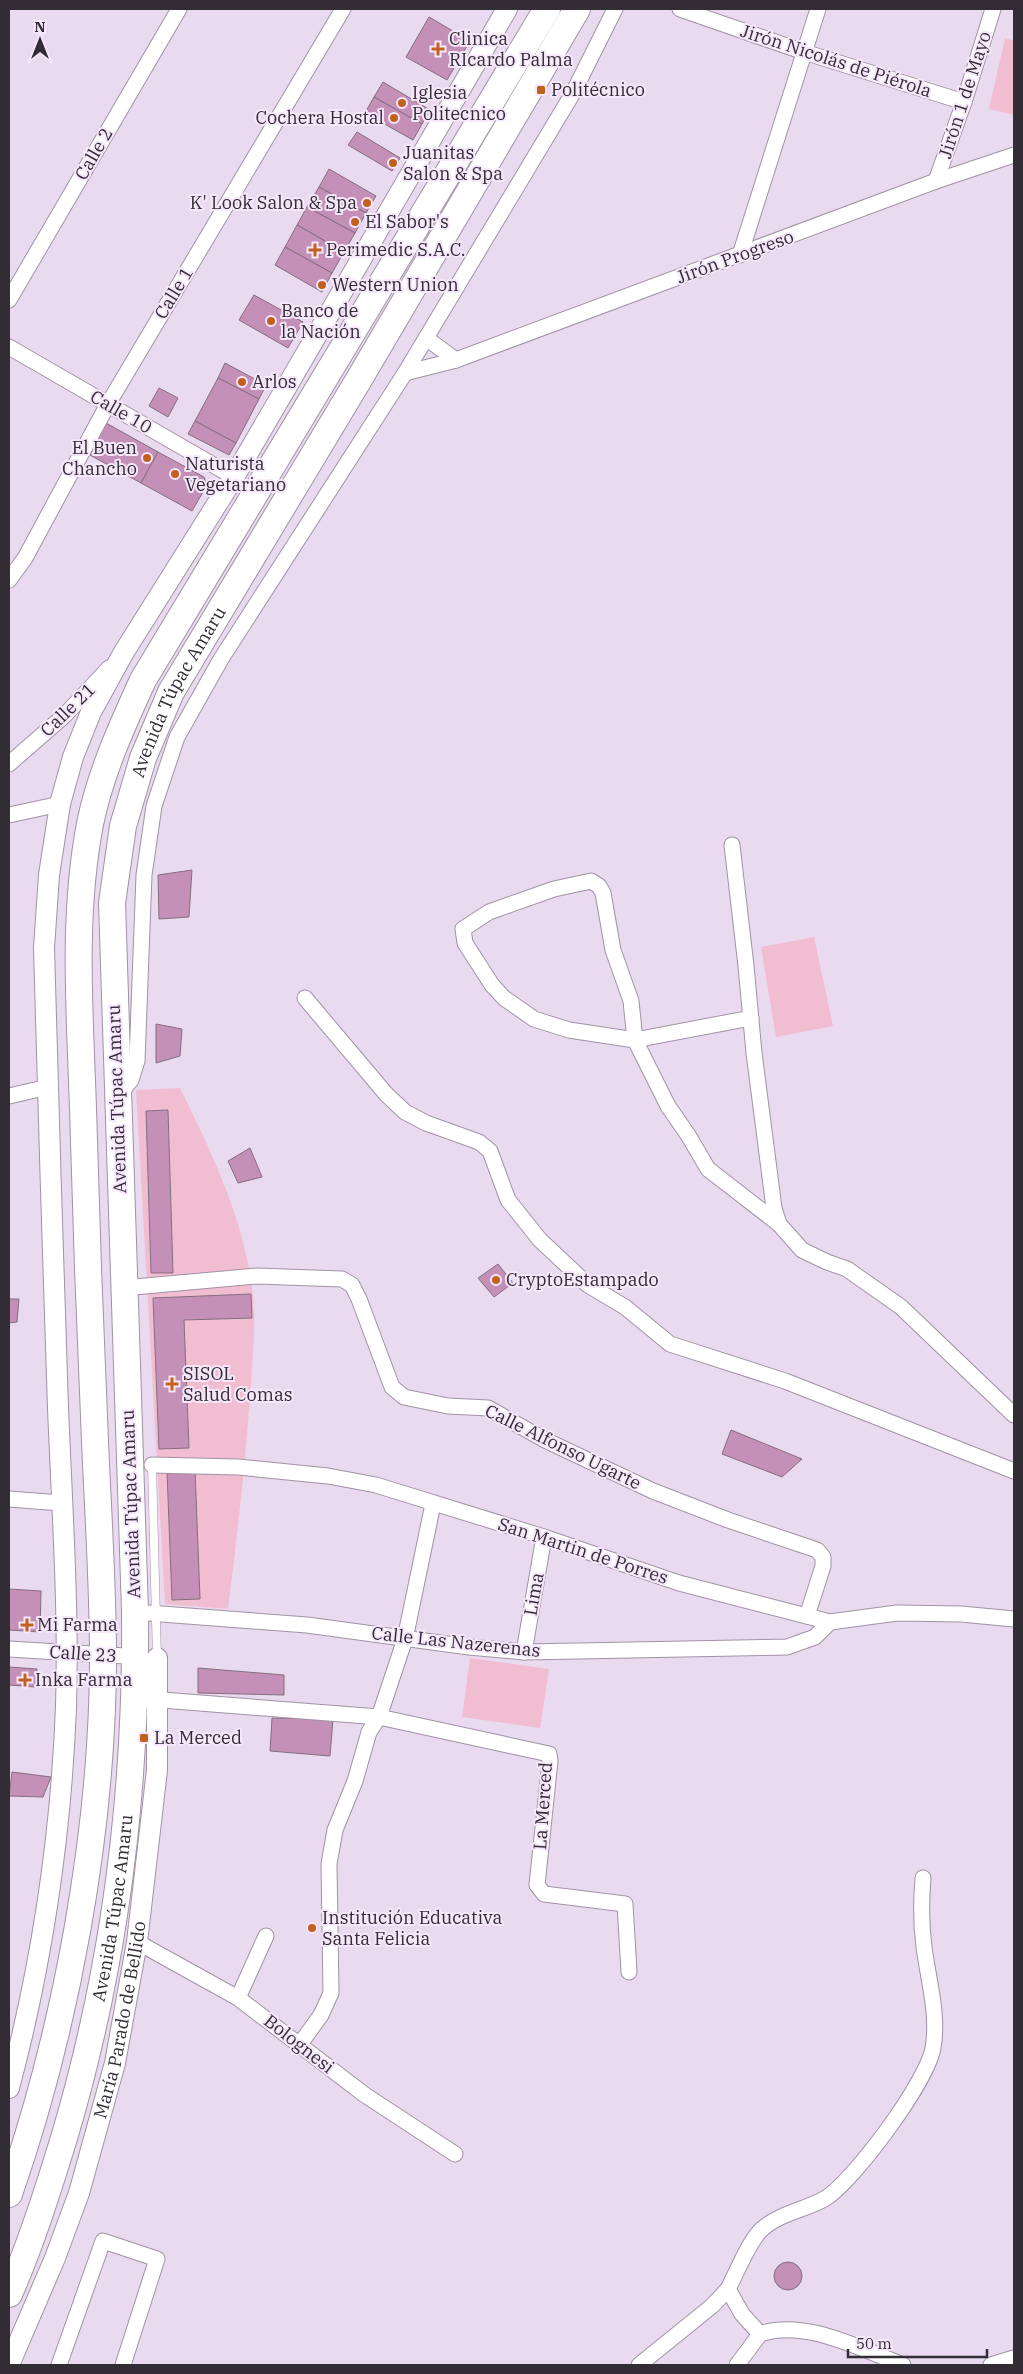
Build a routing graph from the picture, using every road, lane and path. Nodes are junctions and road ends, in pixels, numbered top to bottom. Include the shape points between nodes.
1 (178, 9) edge
2 (343, 9) edge
3 (507, 9) edge
4 (547, 9) edge
5 (577, 9) edge
6 (615, 9) edge
7 (680, 9) edge
8 (818, 9) edge
9 (993, 9) edge
10 (804, 52) junction
11 (964, 102) junction
12 (1014, 155) edge
13 (936, 181) junction
14 (740, 255) junction
15 (9, 300) edge
16 (426, 338) junction
17 (9, 347) edge
18 (456, 360) junction
19 (405, 373) junction
20 (108, 404) junction
21 (234, 476) junction
22 (9, 580) edge
23 (124, 652) junction
24 (9, 764) edge
25 (60, 804) junction
26 (9, 815) edge
27 (732, 845) dead end
28 (305, 998) dead end
29 (751, 1018) junction
30 (635, 1040) junction
31 (48, 1087) junction
32 (9, 1096) edge
33 (117, 1097) junction
34 (779, 1224) junction
35 (123, 1288) junction
36 (1014, 1415) edge
37 (152, 1465) joint
38 (1014, 1471) edge
39 (9, 1499) edge
40 (61, 1503) junction
41 (433, 1504) junction
42 (544, 1537) junction
43 (146, 1613) junction
44 (807, 1616) junction
45 (1014, 1619) edge
46 (830, 1622) junction
47 (405, 1639) junction
48 (9, 1649) edge
49 (524, 1652) junction
50 (66, 1653) junction
51 (103, 1656) junction
52 (146, 1658) junction
53 (146, 1698) junction
54 (379, 1717) junction
55 (923, 1878) dead end
56 (266, 1936) dead end
57 (137, 1942) junction
58 (629, 1972) dead end
59 (238, 1998) junction
60 (300, 2044) junction
61 (9, 2088) edge
62 (455, 2154) dead end
63 (14, 2163) edge
64 (9, 2194) edge
65 (728, 2289) junction
66 (9, 2294) edge
67 (760, 2334) junction
68 (1014, 2358) edge
69 (9, 2365) edge
70 (59, 2365) edge
71 (123, 2365) edge
72 (639, 2365) edge
73 (737, 2365) edge
74 (904, 2365) edge
75 (991, 2365) edge

1 - 15 street, Calle 2
2 - 20 street, Calle 1
3 - 21 main road
4 - 51 highway, Avenida Túpac Amaru via 143,680 112,749 91,822 80,900 79,969
5 - 33 highway, Avenida Túpac Amaru via 171,692 143,758 123,826 112,903
6 - 16 street via 573,93
7 - 10 street, Jirón Nicolás de Piérola
8 - 10 street
9 - 11 street, Jirón 1 de Mayo
10 - 11 street, Jirón Nicolás de Piérola
10 - 14 street
11 - 13 street, Jirón 1 de Mayo
12 - 13 street, Jirón Progreso
13 - 14 street, Jirón Progreso
14 - 18 street, Jirón Progreso
16 - 18 street
16 - 19 street
17 - 20 street, Calle 10
18 - 19 street, Jirón Progreso
19 - 33 street via 221,658 177,737 154,806 144,875 137,1061 131,1080
20 - 21 street, Calle 10
20 - 22 street, Calle 1 via 25,558
21 - 23 main road
23 - 24 street, Calle 21 via 65,715
23 - 25 main road via 91,712 73,757
25 - 26 street
25 - 31 main road via 49,875 44,948
27 - 29 street
28 - 38 street via 405,1112 478,1142 490,1151 508,1200 540,1240 588,1285 624,1307 670,1344 785,1381
29 - 30 street
29 - 34 street via 774,1208
30 - 30 street via 569,1030 534,1019 492,986 465,943 464,929 489,912 554,889 591,881 599,886 613,950 631,1001
30 - 34 street via 668,1106 708,1169
31 - 32 street
31 - 40 main road
33 - 35 highway, Avenida Túpac Amaru
34 - 36 street via 802,1250 847,1269 901,1308
35 - 43 highway, Avenida Túpac Amaru via 131,1465
35 - 44 street, Calle Alfonso Ugarte via 257,1276 342,1279 356,1292 392,1387 404,1397 448,1406 488,1408 545,1440 653,1491 817,1550 823,1556 823,1566
37 - 41 street, San Martin de Porres via 238,1467 328,1476 376,1484
37 - 43 lane
39 - 40 street
40 - 50 main road
41 - 42 street, San Martin de Porres
41 - 47 street
42 - 44 street, San Martin de Porres via 679,1583
42 - 49 street, Lima
43 - 47 street, Calle Las Nazerenas via 307,1625
43 - 52 highway, Avenida Túpac Amaru
44 - 46 street, San Martin de Porres
45 - 46 street, San Martin de Porres via 897,1613
46 - 49 street, Calle Las Nazerenas via 815,1636 787,1647
47 - 49 street, Calle Las Nazerenas
47 - 54 street
48 - 50 street, Calle 23
50 - 51 street, Calle 23
50 - 61 main road via 61,1790 50,1882 34,1977
51 - 52 street, Calle 23
51 - 63 highway, Avenida Túpac Amaru via 95,1796 68,1976 44,2078
52 - 53 highway, Avenida Túpac Amaru
53 - 54 street, La Merced
53 - 57 main road, María Parado de Bellido via 157,1770
53 - 66 highway, Avenida Túpac Amaru via 118,1895 102,1987 79,2088 52,2179
54 - 58 street, La Merced via 548,1754 550,1761 537,1885 544,1894 626,1904
54 - 60 street via 369,1732 335,1830 329,1864 331,1992 321,2015
55 - 65 street via 921,1924 934,2028 929,2065 862,2163 827,2197 781,2217 760,2231
56 - 59 street
57 - 59 street, Bolognesi
57 - 69 main road, María Parado de Bellido via 115,2063 93,2146 55,2258
59 - 60 street, Bolognesi
60 - 62 street, Bolognesi via 364,2096
63 - 64 highway, Avenida Túpac Amaru
65 - 67 street via 742,2314
65 - 72 street via 712,2306
67 - 73 street
67 - 74 street via 780,2330 821,2334
68 - 75 street
70 - 71 street via 103,2241 157,2259

